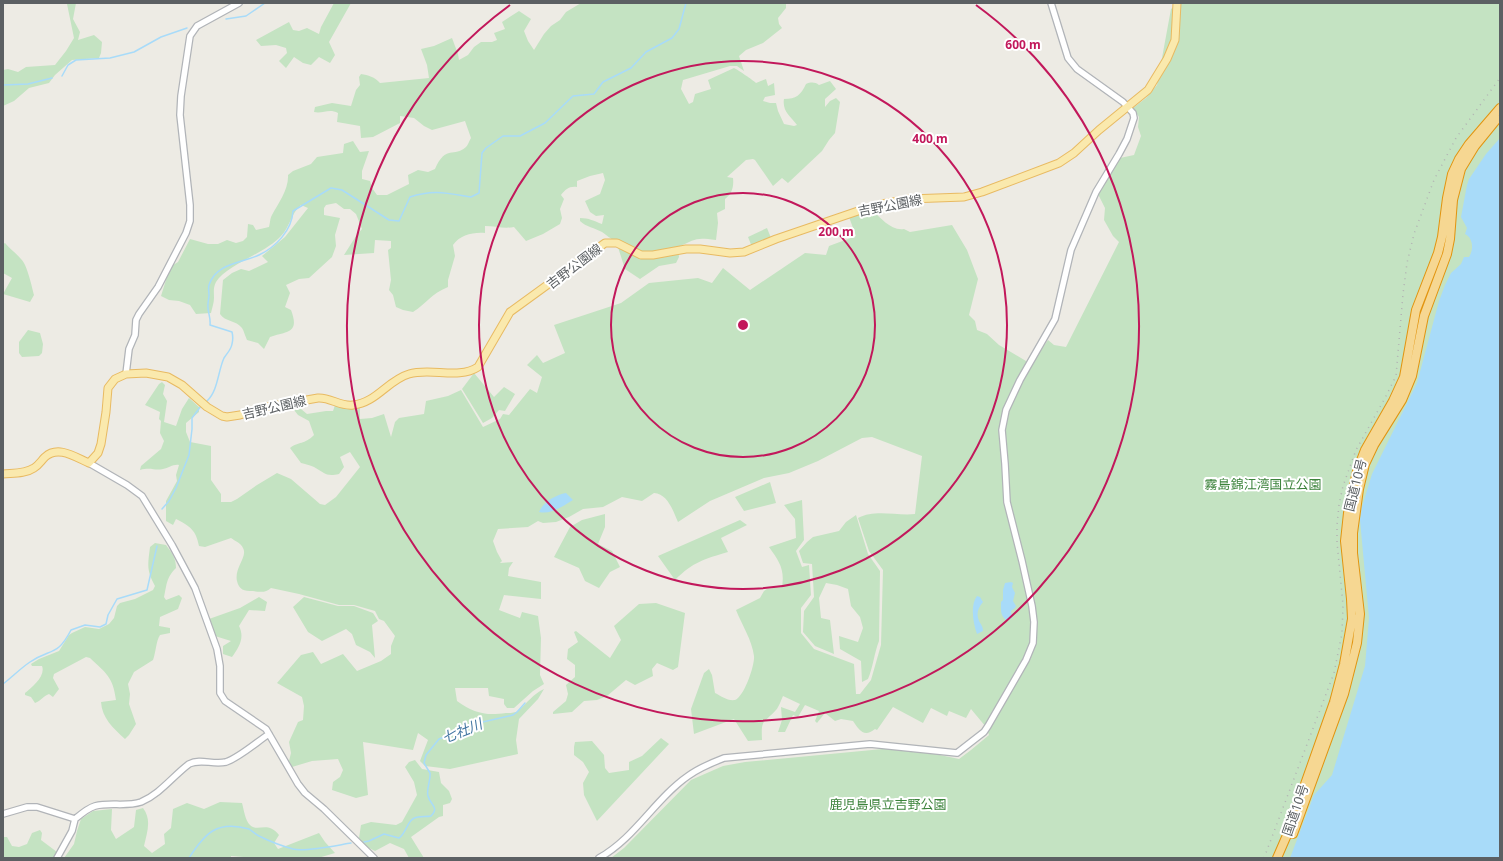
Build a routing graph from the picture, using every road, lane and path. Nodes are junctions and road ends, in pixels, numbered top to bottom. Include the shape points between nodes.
1 (239, 3) edge
2 (1051, 3) edge
3 (1177, 3) edge
4 (1128, 106) junction
5 (1500, 108) edge
6 (1500, 116) edge
7 (126, 374) junction
8 (89, 463) junction
9 (3, 474) edge
10 (269, 734) junction
11 (3, 814) edge
12 (75, 819) junction
13 (57, 858) edge
14 (374, 858) edge
15 (599, 858) edge
16 (1277, 858) edge
17 (1282, 858) edge

1 - 7 street via 197,26 190,36 180,115 190,221 161,282 136,320
2 - 4 street via 1068,58 1077,69
3 - 4 main road, 吉野公園線 via 1176,33 1171,51 1148,90
4 - 7 main road, 吉野公園線 via 1066,159 970,196 909,199 882,204 816,224 744,252 686,249 646,256 635,254 617,244 603,243 510,312 474,370 458,373 408,374 366,402 356,405 346,405 323,397 227,417 207,407 182,385 168,377 146,373
4 - 15 street via 1134,118 1130,132 1091,202 1071,250 1055,319 1020,380 1003,422 1007,502 1026,576 1034,634 1026,660 984,732 957,753 870,744 724,758 687,776 623,841
5 - 16 highway, 国道10号 via 1469,144 1452,174 1442,237 1416,310 1404,377 1365,450 1357,471 1345,541 1352,619 1347,650 1334,702
6 - 17 highway, 国道10号 via 1475,146 1461,169 1454,194 1447,254 1424,316 1412,376 1402,400 1365,464 1353,533 1360,606 1357,644 1344,694
7 - 8 main road via 117,377 110,384 101,444 98,453
8 - 9 main road via 69,454 56,452 26,472
8 - 10 street via 134,490 147,503 195,588 217,649 222,697 266,729
10 - 12 street via 228,761 215,764 194,761 152,796 142,801 134,804 95,806
10 - 14 street via 305,793
11 - 12 street via 36,807
12 - 13 street via 72,831

